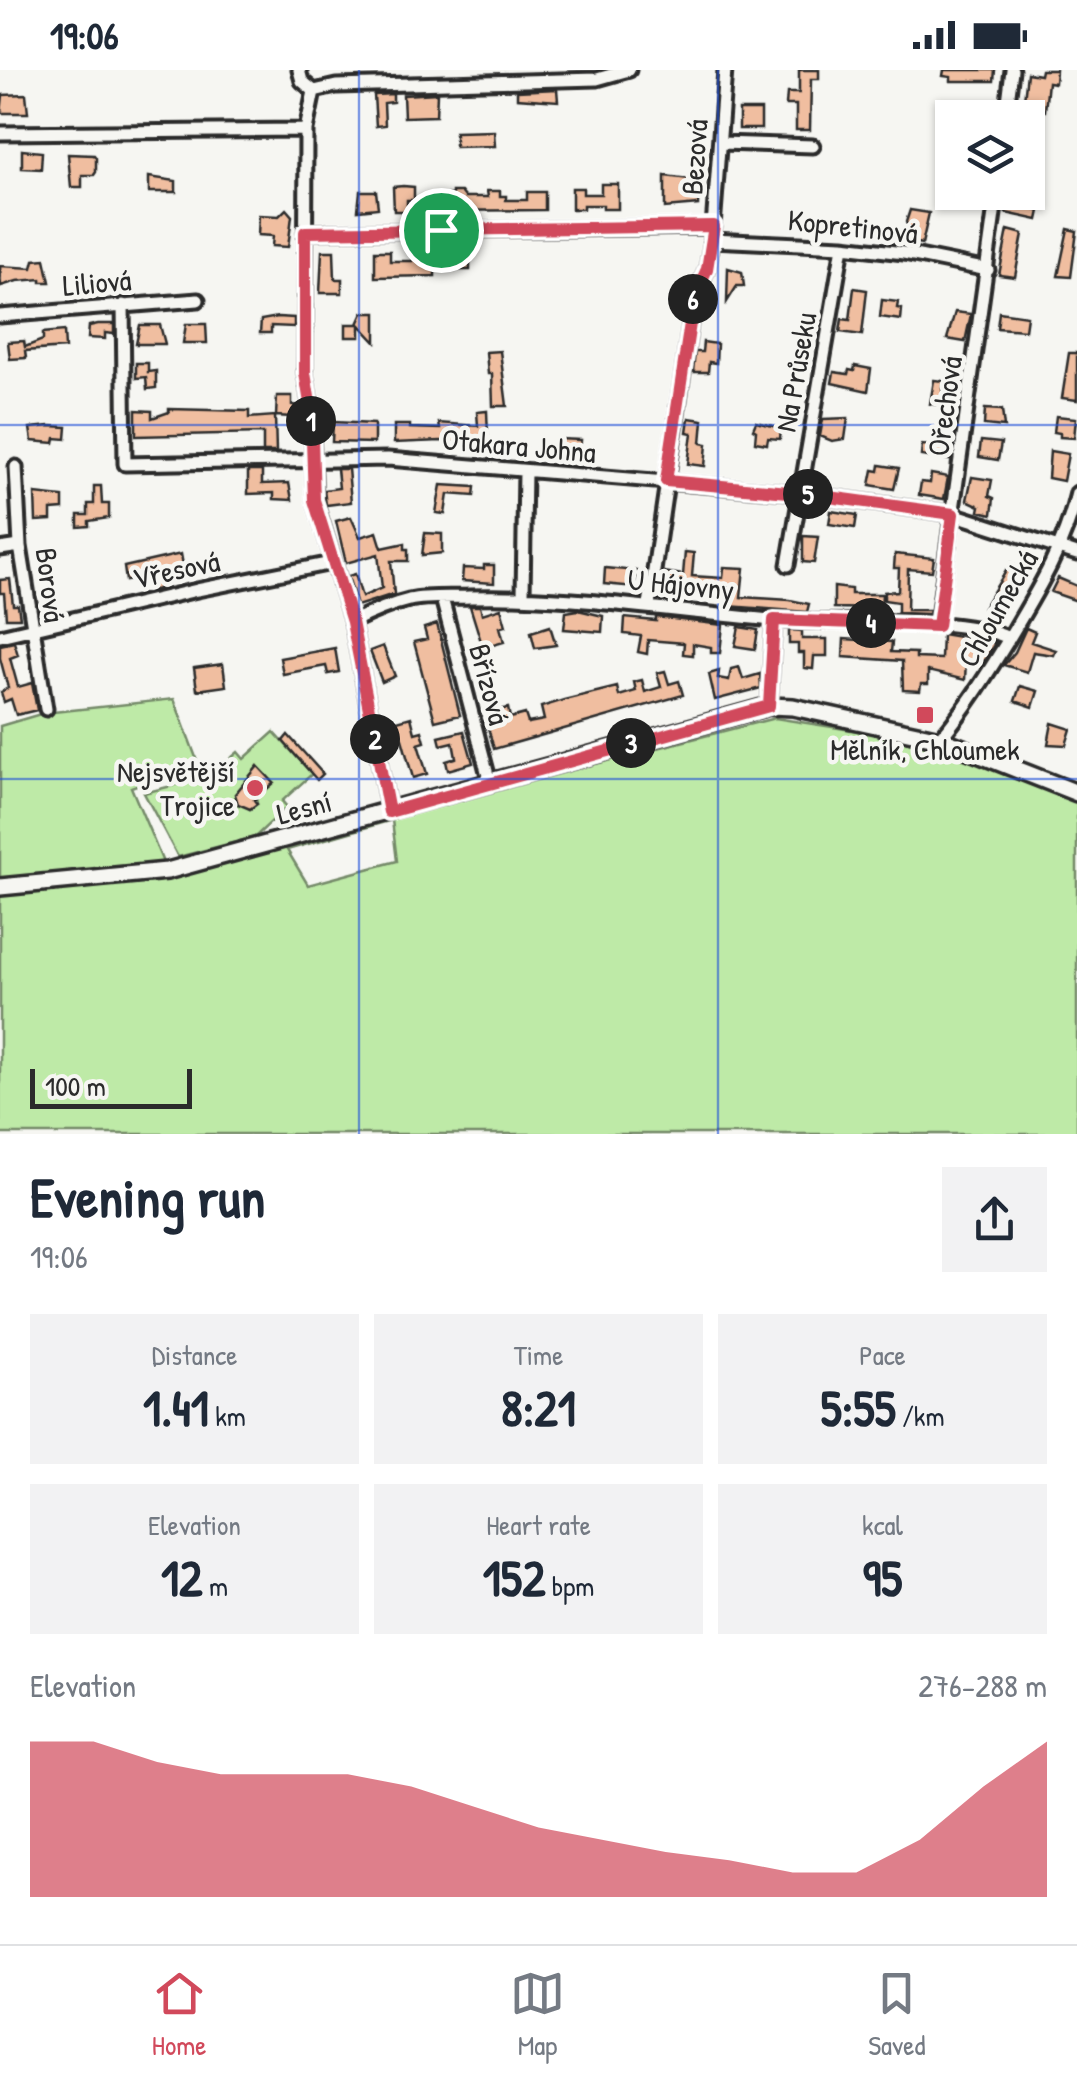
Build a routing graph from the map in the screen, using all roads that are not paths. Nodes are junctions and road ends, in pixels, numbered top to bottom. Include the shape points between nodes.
1 (299, 70) edge
2 (628, 70) edge
3 (725, 70) edge
4 (1012, 70) edge
5 (314, 91) junction
6 (1008, 100) edge
7 (306, 130) junction
8 (0, 133) edge
9 (721, 143) junction
10 (814, 146) dead end
11 (995, 210) edge
12 (305, 232) junction
13 (713, 233) junction
14 (843, 246) junction
15 (988, 270) junction
16 (198, 300) dead end
17 (124, 305) junction
18 (0, 316) edge
19 (312, 461) junction
20 (16, 467) dead end
21 (526, 471) junction
22 (666, 481) junction
23 (800, 493) junction
24 (1077, 493) edge
25 (953, 514) junction
26 (20, 546) junction
27 (1060, 548) junction
28 (0, 549) edge
29 (1077, 554) edge
30 (332, 563) junction
31 (788, 565) dead end
32 (523, 596) junction
33 (442, 598) junction
34 (649, 605) junction
35 (774, 620) junction
36 (352, 622) junction
37 (938, 626) junction
38 (31, 627) junction
39 (0, 636) edge
40 (1008, 638) junction
41 (769, 706) junction
42 (46, 709) dead end
43 (940, 739) junction
44 (490, 783) junction
45 (1077, 792) edge
46 (389, 812) junction
47 (0, 887) edge

1 - 5 street
2 - 5 street via 597,80
3 - 9 street, Bezová
4 - 6 street
5 - 7 street
7 - 8 street
7 - 12 street
9 - 10 street
9 - 13 street, Bezová
11 - 15 street, Ořechová
12 - 13 street, Kopretinová
12 - 19 street
13 - 14 street, Kopretinová
13 - 22 street, Bezová via 694,297
14 - 15 street, Kopretinová
14 - 23 street, Na Průseku
15 - 25 street, Ořechová
16 - 17 street, Liliová
17 - 18 street, Liliová
17 - 19 street, Otakara Johna via 125,464
19 - 21 street, Otakara Johna via 388,459
19 - 30 street via 314,500
20 - 26 street, Borová
21 - 22 street, Otakara Johna
21 - 32 street
22 - 23 street, Otakara Johna
22 - 34 street, Bezová
23 - 25 street, Otakara Johna
23 - 31 street, Na Průseku
24 - 27 street, Chloumecká
25 - 27 street, Otakara Johna
25 - 37 street, Ořechová
26 - 28 street
26 - 38 street, Borová
27 - 29 street, Otakara Johna
27 - 40 street, Chloumecká
30 - 36 street
30 - 38 street, Vřesová
32 - 33 street, U Hájovny
32 - 34 street, U Hájovny
33 - 36 street, U Hájovny via 414,599
33 - 44 street, Břízová
34 - 35 street, U Hájovny
35 - 37 street, U Hájovny
35 - 41 street
36 - 46 street
37 - 40 street, U Hájovny
38 - 39 street, Vřesová
38 - 42 street, Borová
40 - 43 street, Chloumecká
41 - 43 street, Lesní
41 - 44 street, Lesní
43 - 45 street, Lesní
44 - 46 street, Lesní
46 - 47 street, Lesní via 166,871

